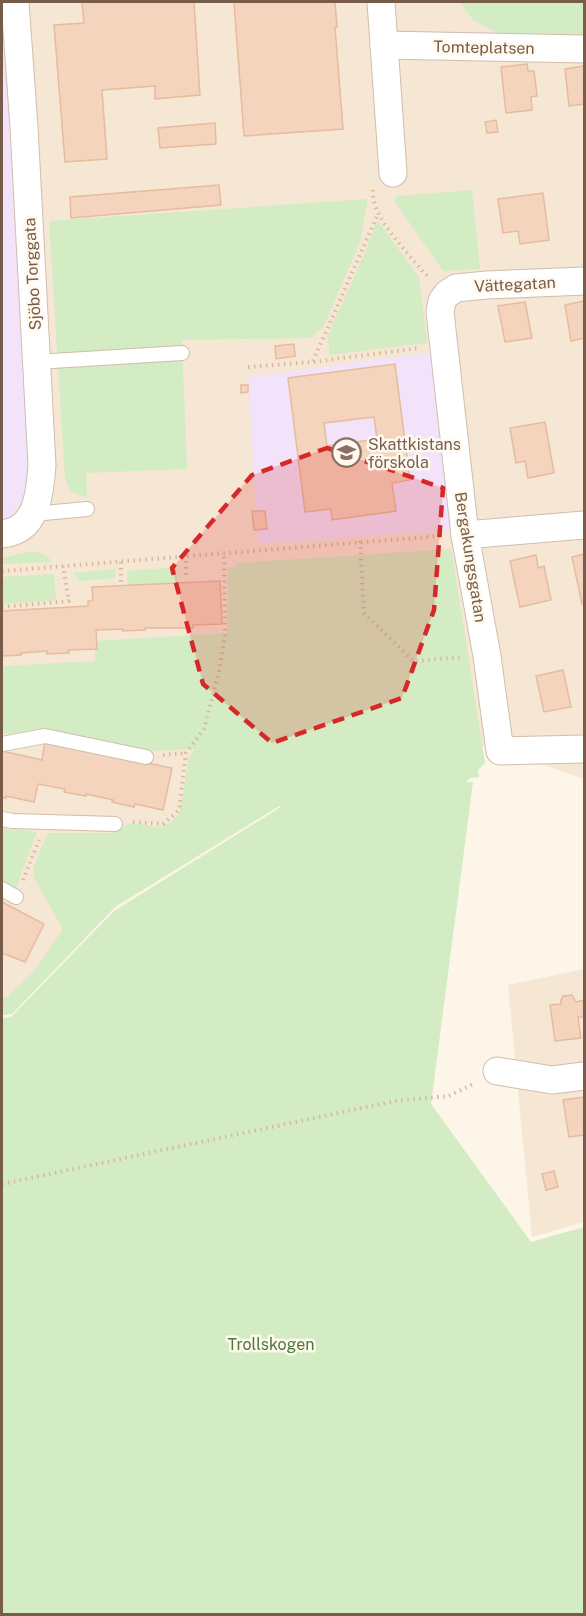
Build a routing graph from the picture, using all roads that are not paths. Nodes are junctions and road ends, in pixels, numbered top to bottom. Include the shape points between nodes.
1 (15, 2) edge
2 (381, 2) edge
3 (384, 45) junction
4 (585, 49) edge
5 (393, 173) road end
6 (585, 281) edge
7 (447, 294) joint
8 (182, 352) dead end
9 (36, 362) junction
10 (87, 509) dead end
11 (33, 514) junction
12 (585, 525) edge
13 (6, 534) edge
14 (465, 535) junction
15 (2, 744) edge
16 (585, 749) edge
17 (146, 757) dead end
18 (2, 819) edge
19 (115, 824) dead end
20 (2, 889) edge
21 (16, 897) road end
22 (497, 1071) road end
23 (585, 1076) edge

1 - 9 street, Sjöbo Torggata
2 - 3 street
3 - 4 street, Tomteplatsen
3 - 5 street
6 - 7 street, Vättegatan via 487,285 456,288
7 - 14 street, Bergakungsgatan via 440,312
8 - 9 lane
9 - 11 street, Sjöbo Torggata via 42,465 40,494
10 - 11 lane
11 - 13 street via 21,529
12 - 14 street
14 - 16 street, Bergakungsgatan via 500,751
15 - 17 lane via 45,736
18 - 19 lane
20 - 21 lane
22 - 23 street via 552,1080

